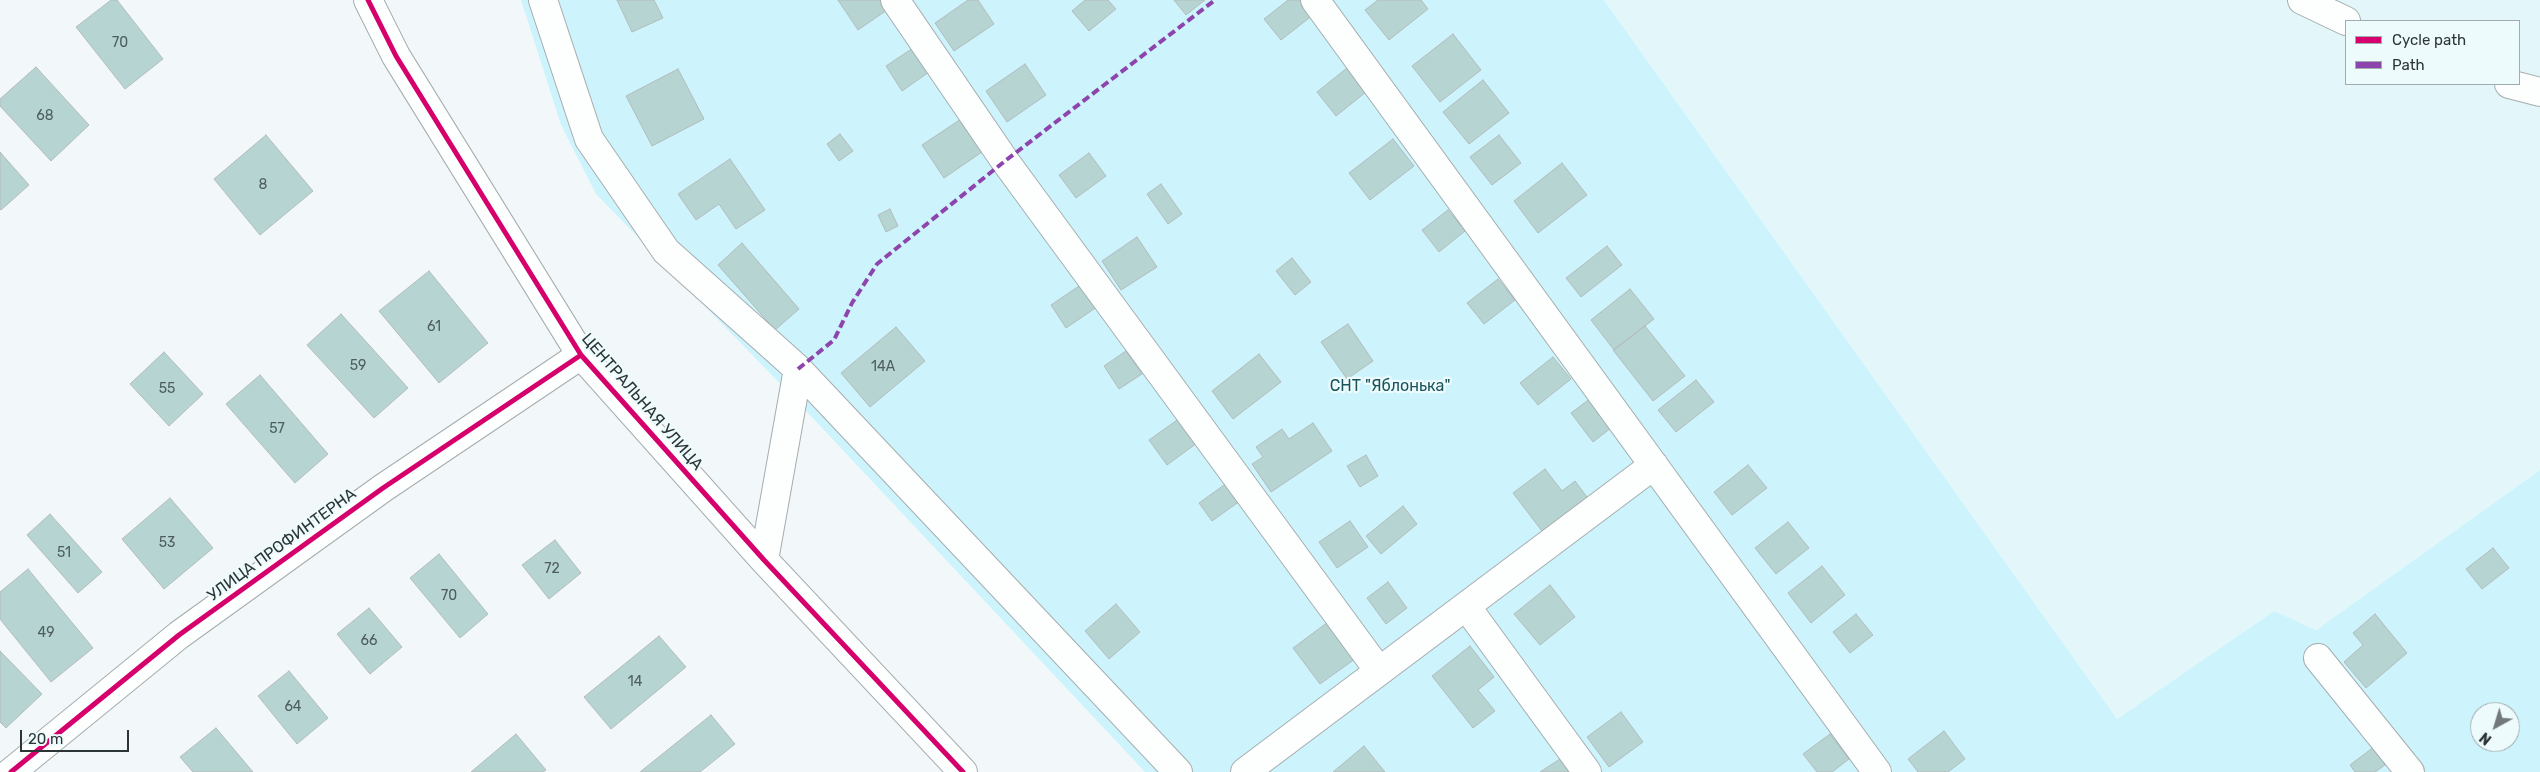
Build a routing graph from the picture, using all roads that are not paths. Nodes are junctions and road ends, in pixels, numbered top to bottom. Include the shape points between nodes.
1 (368, 0) edge
2 (543, 0) edge
3 (895, 0) edge
4 (1315, 0) edge
5 (2302, 0) edge
6 (2345, 21) edge
7 (2513, 85) edge
8 (2540, 92) edge
9 (581, 355) junction
10 (798, 369) junction
11 (1654, 465) junction
12 (764, 560) junction
13 (1466, 606) junction
14 (2318, 658) dead end
15 (1379, 671) junction
16 (11, 772) edge
17 (963, 772) edge
18 (1178, 772) edge
19 (1245, 772) edge
20 (1587, 772) edge
21 (1877, 772) edge
22 (2410, 772) edge

1 - 9 street, ЦЕНТРАЛЬНАЯ УЛИЦА via 396,56
2 - 10 street via 589,139 666,251
3 - 15 street via 1011,169
4 - 11 street
5 - 6 street
7 - 8 street
9 - 12 street, ЦЕНТРАЛЬНАЯ УЛИЦА
9 - 16 street, УЛИЦА ПРОФИНТЕРНА via 383,488 179,634
10 - 12 street
10 - 18 street
11 - 13 street
11 - 21 street
12 - 17 street, ЦЕНТРАЛЬНАЯ УЛИЦА
13 - 15 street
13 - 20 street
14 - 22 street
15 - 19 street

